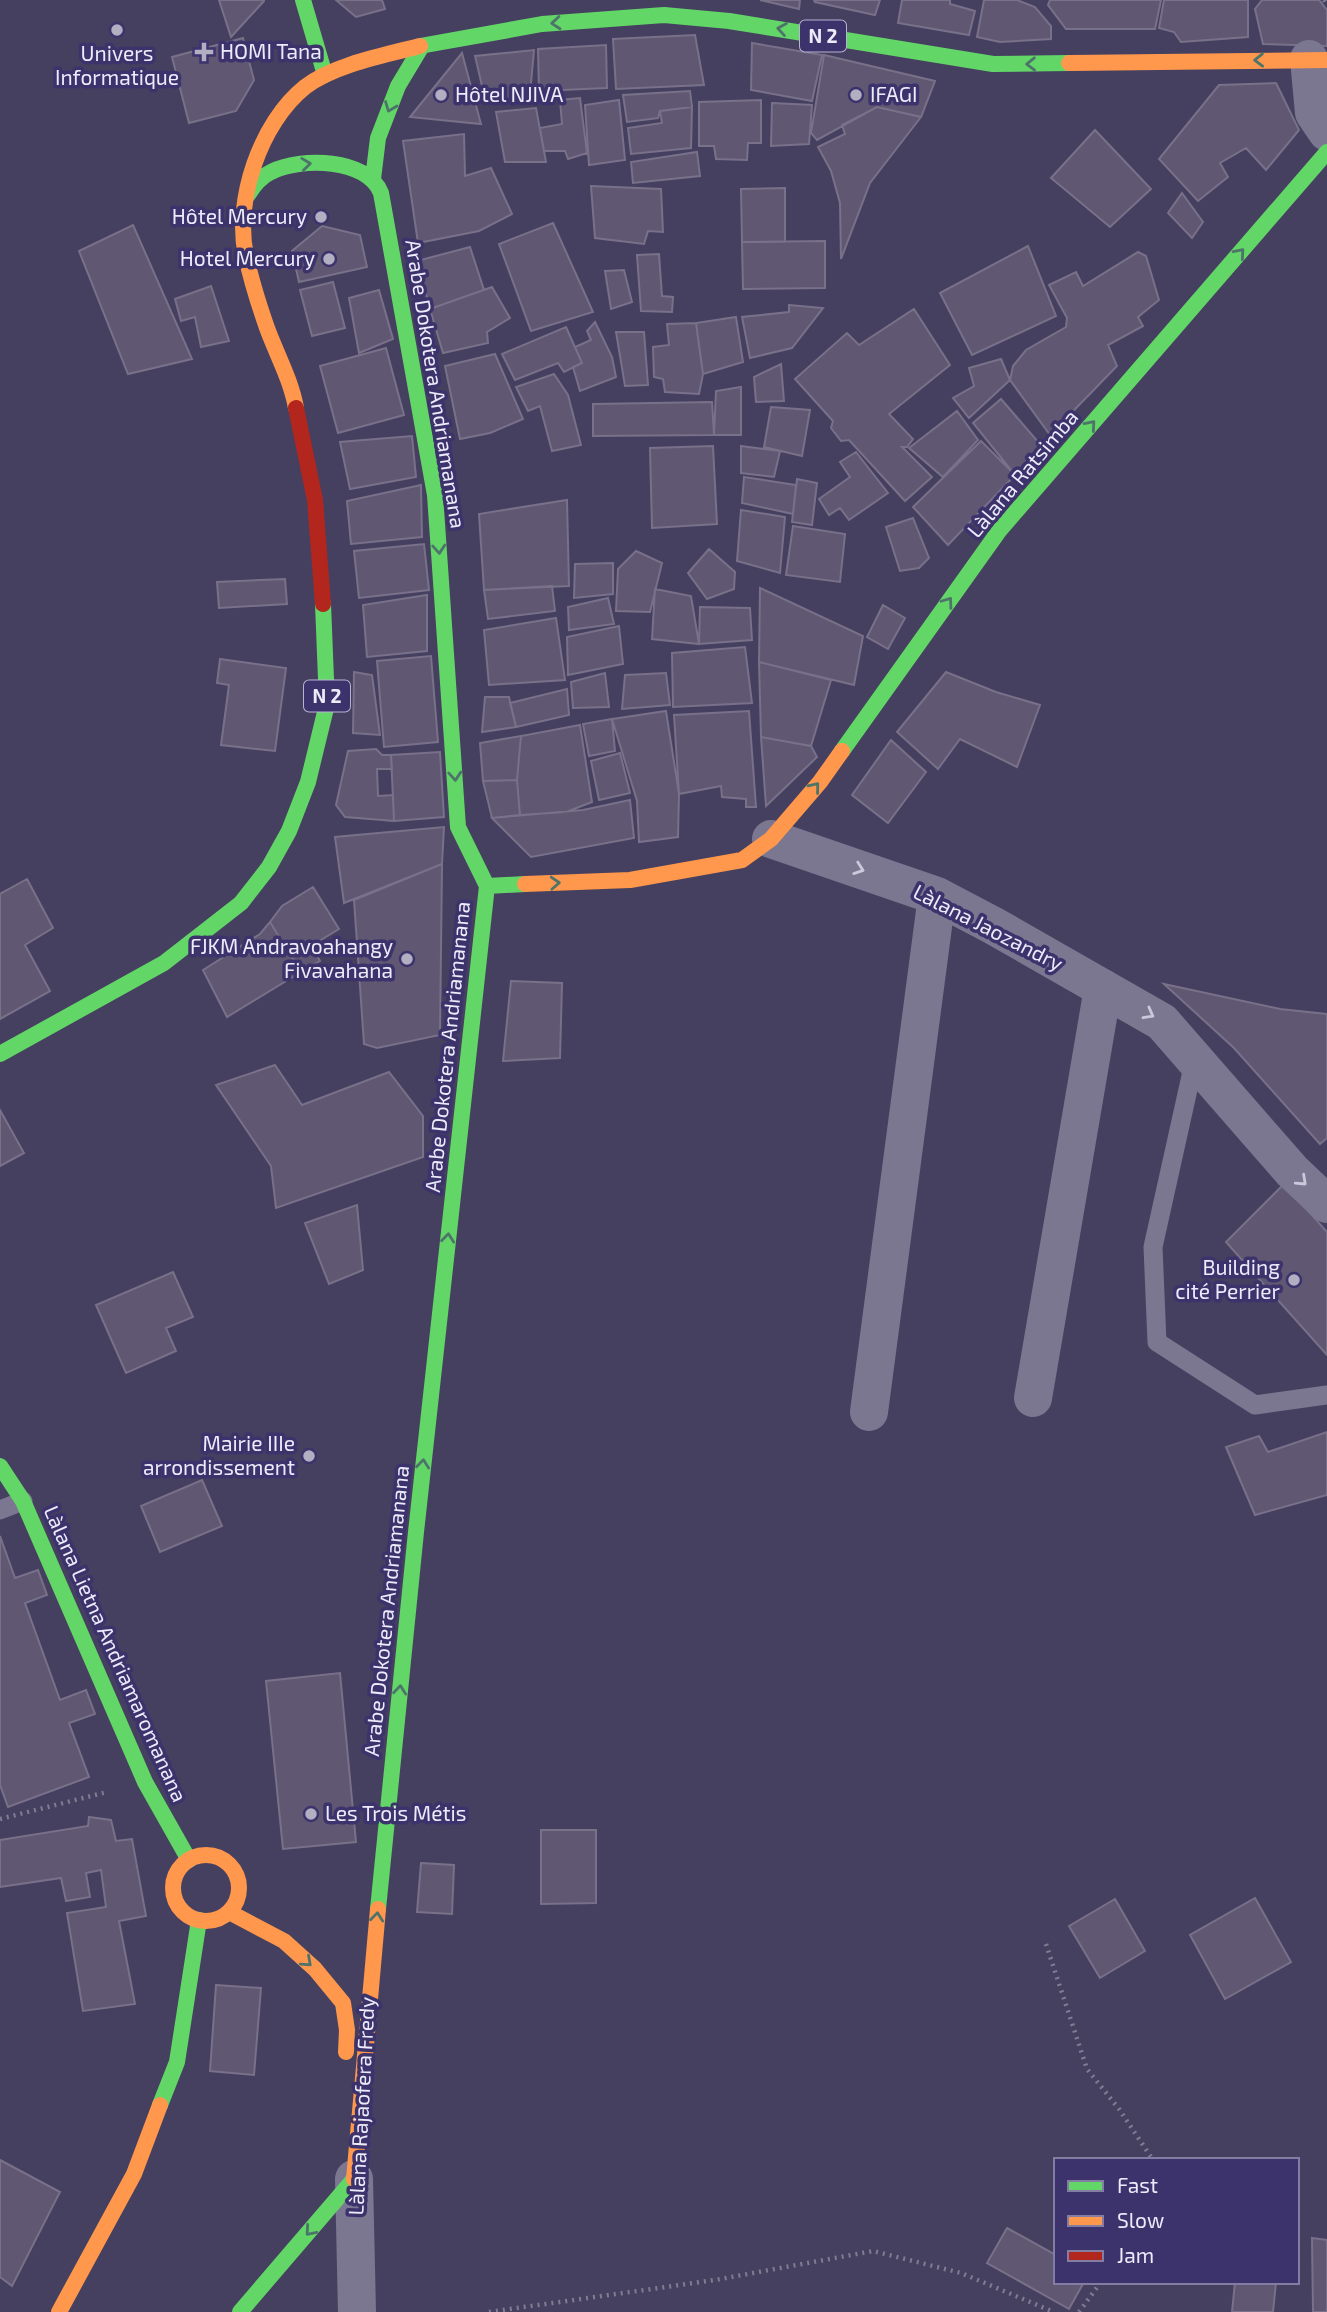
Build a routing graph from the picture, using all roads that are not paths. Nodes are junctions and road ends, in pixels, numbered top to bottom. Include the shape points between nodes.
1 (303, 0) edge
2 (422, 46) junction
3 (1318, 60) edge
4 (325, 75) junction
5 (1327, 132) edge
6 (1327, 152) edge
7 (373, 179) junction
8 (248, 195) junction
9 (771, 838) junction
10 (487, 886) junction
11 (937, 896) junction
12 (1103, 988) junction
13 (0, 1054) edge
14 (1195, 1058) junction
15 (1327, 1204) edge
16 (1327, 1395) edge
17 (1033, 1398) dead end
18 (869, 1412) dead end
19 (0, 1466) edge
20 (23, 1501) junction
21 (0, 1510) edge
22 (190, 1860) junction
23 (232, 1907) junction
24 (199, 1920) junction
25 (304, 1936) dead end
26 (353, 1970) dead end
27 (370, 1985) junction
28 (345, 2074) dead end
29 (345, 2110) dead end
30 (354, 2179) junction
31 (60, 2312) edge
32 (240, 2312) edge
33 (357, 2312) edge

1 - 4 main road
3 -> 2 main road, N 2 via 993,64 729,21 664,15 542,24
2 - 4 main road, N 2
2 -> 7 main road via 398,86 378,138
3 - 5 street via 1314,113
4 - 8 main road, N 2 via 305,87 273,126 251,168
9 -> 6 main road, Làlana Ratsimba via 820,782 999,531
8 -> 7 main road via 262,177 279,169 324,162 350,167
7 -> 10 main road, Arabe Dokotera Andriamanana via 388,224 435,495 458,827
8 - 13 main road, N 2 via 243,213 246,258 294,396 315,500 327,704 308,782 289,831 241,903 164,963
10 -> 9 main road via 630,880 742,860
9 -> 11 street, Làlana Jaozandry
27 -> 10 main road, Arabe Dokotera Andriamanana
11 - 12 street, Làlana Jaozandry
11 - 18 street
12 -> 14 street, Làlana Jaozandry via 1163,1022
12 - 17 street
14 -> 15 street, Làlana Jaozandry via 1292,1171
14 - 16 lane via 1153,1247 1157,1342 1255,1405
19 - 20 main road, Làlana Lietna Andriamaromanana
20 - 21 lane
20 - 22 main road, Làlana Lietna Andriamaromanana via 145,1782
22 - 23 main road via 209,1855 229,1864 239,1882
22 - 24 main road via 175,1877 173,1887 180,1908
23 - 24 main road via 220,1918
23 - 25 main road
23 -> 28 main road via 284,1941 343,2003
24 - 31 main road via 174,2072 134,2174
26 - 27 main road
27 - 30 main road, Làlana Rajaofera Fredy
29 - 30 main road
30 -> 32 main road
30 - 33 street, Làlana Rajaofera Fredy

